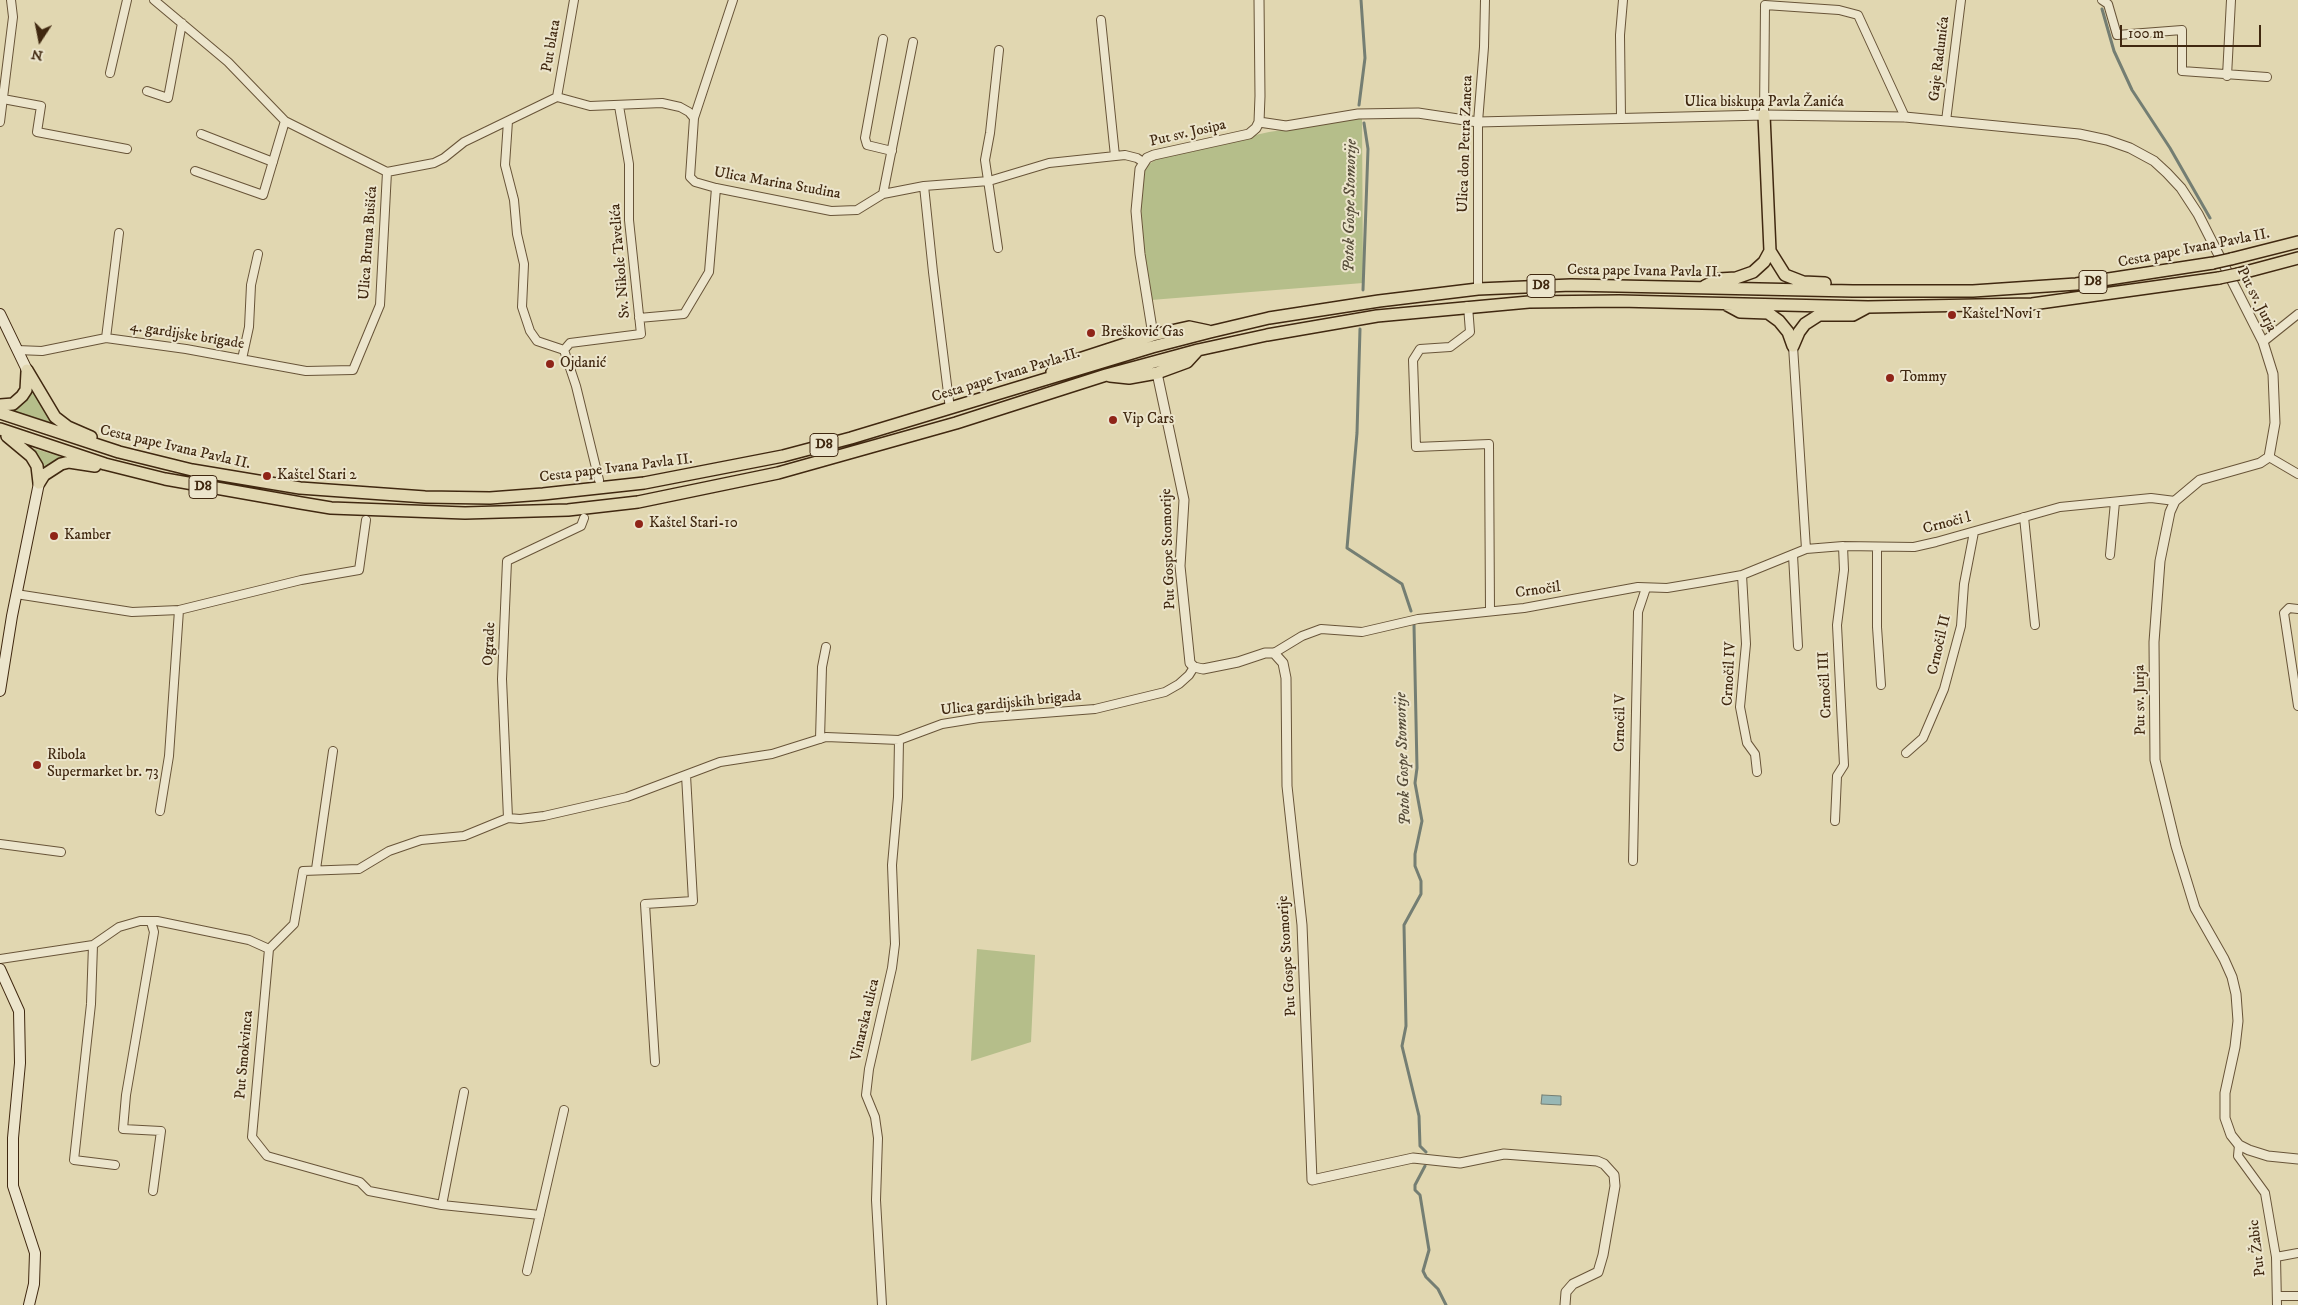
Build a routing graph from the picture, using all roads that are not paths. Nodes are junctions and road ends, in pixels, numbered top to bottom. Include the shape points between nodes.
1 (11, 0) edge
2 (128, 0) edge
3 (154, 0) edge
4 (574, 0) edge
5 (733, 0) edge
6 (1259, 0) edge
7 (1485, 0) edge
8 (1623, 0) edge
9 (1960, 0) edge
10 (2102, 0) edge
11 (2231, 0) edge
12 (1101, 20) dead end
13 (182, 24) junction
14 (883, 39) dead end
15 (913, 42) dead end
16 (999, 50) dead end
17 (110, 73) dead end
18 (2227, 76) junction
19 (2267, 77) dead end
20 (148, 91) dead end
21 (557, 97) junction
22 (3, 99) junction
23 (619, 106) junction
24 (1764, 115) junction
25 (0, 116) edge
26 (1621, 117) junction
27 (694, 118) junction
28 (1906, 118) junction
29 (285, 121) junction
30 (508, 121) junction
31 (1946, 121) junction
32 (1259, 122) junction
33 (1478, 122) junction
34 (201, 134) dead end
35 (127, 149) dead end
36 (892, 151) junction
37 (1115, 156) junction
38 (273, 162) junction
39 (1143, 162) junction
40 (195, 171) dead end
41 (387, 172) junction
42 (989, 181) junction
43 (924, 186) junction
44 (716, 188) junction
45 (883, 194) junction
46 (119, 233) dead end
47 (2298, 242) edge
48 (998, 248) dead end
49 (1770, 251) junction
50 (258, 254) dead end
51 (2214, 258) junction
52 (2298, 258) edge
53 (1704, 287) junction
54 (1478, 289) junction
55 (1853, 292) junction
56 (1723, 303) junction
57 (1468, 306) junction
58 (1868, 307) junction
59 (0, 314) edge
60 (2298, 314) edge
61 (639, 318) junction
62 (1210, 332) junction
63 (1153, 336) junction
64 (106, 338) junction
65 (2263, 342) junction
66 (1793, 346) junction
67 (16, 350) junction
68 (564, 350) junction
69 (1198, 350) junction
70 (242, 359) junction
71 (27, 370) junction
72 (353, 370) joint
73 (1157, 373) junction
74 (1106, 375) junction
75 (1045, 379) junction
76 (0, 405) edge
77 (950, 408) junction
78 (0, 413) edge
79 (0, 429) edge
80 (119, 452) junction
81 (2269, 457) junction
82 (106, 464) junction
83 (2298, 474) edge
84 (599, 480) dead end
85 (39, 482) junction
86 (2175, 501) junction
87 (2115, 502) junction
88 (2024, 517) junction
89 (584, 518) dead end
90 (366, 520) dead end
91 (1974, 532) junction
92 (1844, 546) junction
93 (1877, 547) junction
94 (1806, 549) junction
95 (1793, 555) junction
96 (2110, 555) dead end
97 (1742, 575) junction
98 (1646, 588) junction
99 (16, 594) junction
100 (2298, 609) edge
101 (179, 610) junction
102 (1490, 611) junction
103 (2035, 624) dead end
104 (1798, 646) dead end
105 (826, 647) dead end
106 (1274, 653) junction
107 (1194, 667) junction
108 (1880, 685) dead end
109 (0, 689) edge
110 (2298, 706) edge
111 (820, 739) junction
112 (900, 740) junction
113 (334, 751) dead end
114 (1906, 753) dead end
115 (1757, 772) dead end
116 (686, 774) junction
117 (160, 811) dead end
118 (508, 818) junction
119 (1835, 821) dead end
120 (0, 844) edge
121 (61, 852) dead end
122 (1633, 862) dead end
123 (316, 869) junction
124 (150, 922) junction
125 (93, 945) junction
126 (269, 948) junction
127 (0, 959) edge
128 (0, 969) edge
129 (654, 1062) dead end
130 (464, 1092) dead end
131 (564, 1110) dead end
132 (2239, 1145) junction
133 (2298, 1159) edge
134 (115, 1165) dead end
135 (153, 1191) dead end
136 (442, 1204) junction
137 (540, 1215) junction
138 (2298, 1253) edge
139 (2276, 1257) junction
140 (527, 1271) dead end
141 (2277, 1296) junction
142 (2298, 1296) edge
143 (29, 1305) edge
144 (882, 1305) edge
145 (1565, 1305) edge
146 (2277, 1305) edge

1 - 22 street via 13,17
2 - 17 street
3 - 13 street, Ulica Bruna Bušića
4 - 21 street, Put blata
5 - 27 street
6 - 32 street
7 - 33 street, Ulica don Petra Zaneta
8 - 26 street
9 - 31 street, Gaje Radunića
10 - 18 street via 2108,4 2117,35 2182,30 2182,71
11 - 18 street
12 - 37 street
13 - 20 street via 168,98
13 - 29 street, Ulica Bruna Bušića via 228,62
14 - 36 street via 865,138 867,145
15 - 36 street
16 - 42 street via 985,160
18 - 19 street
21 - 23 street via 590,106
21 - 30 street, Ulica Bruna Bušića
22 - 25 street
22 - 35 street via 41,106 36,132
23 - 27 street via 662,103 684,109
23 - 61 street, Sv. Nikole Tavelića via 629,164 628,220
24 - 26 street, Ulica biskupa Pavla Žanića
24 - 28 street, Ulica biskupa Pavla Žanića
24 - 28 street via 1765,5 1839,10 1858,15
24 - 49 main road
26 - 33 street, Ulica biskupa Pavla Žanića
27 - 44 street, Ulica Marina Studina via 690,177 695,182
28 - 31 street, Ulica biskupa Pavla Žanića
29 - 38 street
29 - 41 street, Ulica Bruna Bušića
30 - 41 street, Ulica Bruna Bušića via 464,142 434,163
30 - 68 street via 505,165 524,264 522,306 537,341
31 - 51 street, Ulica biskupa Pavla Žanića via 2079,134 2130,148 2154,161 2181,188 2198,214
32 - 33 street, Ulica biskupa Pavla Žanića via 1286,126 1358,114 1409,113
32 - 39 street, Put sv. Josipa via 1249,134 1154,155
33 - 54 street, Ulica don Petra Zaneta
34 - 38 street
36 - 45 street
37 - 39 street, Ulica Marina Studina via 1138,158
37 - 42 street, Ulica Marina Studina via 1049,163
38 - 40 street via 263,195
39 - 63 street, Put sv. Josipa via 1136,211
41 - 72 street, Ulica Bruna Bušića via 380,305
42 - 43 street, Ulica Marina Studina
42 - 48 street
43 - 45 street, Ulica Marina Studina
43 - 77 street
44 - 45 street, Ulica Marina Studina via 831,211 857,210
44 - 61 street via 708,272 684,314
46 - 64 street
47 - 51 main road, Cesta pape Ivana Pavla II. / D8, bridge via 2231,259
49 - 53 main road via 1753,272 1719,279
49 - 55 main road via 1785,275 1792,279 1841,284
50 - 70 street
51 - 55 main road, Cesta pape Ivana Pavla II. / D8 via 2076,284 1973,291
51 - 65 street, Put sv. Jurja
52 - 58 main road, Cesta pape Ivana Pavla II. / D8, bridge via 2219,278 2032,304
53 - 54 main road, Cesta pape Ivana Pavla II. / D8
53 - 55 main road, Cesta pape Ivana Pavla II. / D8
54 - 62 main road, Cesta pape Ivana Pavla II. / D8 via 1315,310
56 - 57 main road, Cesta pape Ivana Pavla II. / D8 via 1529,302
56 - 58 main road, Cesta pape Ivana Pavla II. / D8
56 - 66 main road via 1740,312 1768,313 1780,321
57 - 69 main road, Cesta pape Ivana Pavla II. / D8 via 1378,316
57 - 102 street via 1470,332 1450,347 1420,349 1413,360 1416,447 1489,444
58 - 66 main road via 1853,314 1819,315 1805,324
59 - 67 main road
60 - 65 street
61 - 68 street, Sv. Nikole Tavelića via 641,334 570,343
62 - 63 main road via 1189,327
62 - 75 main road, Cesta pape Ivana Pavla II. / D8
63 - 75 main road via 1070,362
64 - 67 street, 4. gardijske brigade via 42,352
64 - 70 street, 4. gardijske brigade
65 - 81 street, Put sv. Jurja via 2273,374 2275,396 2275,423
66 - 94 street
67 - 71 main road
68 - 84 street
69 - 73 main road via 1187,362
69 - 74 main road, Cesta pape Ivana Pavla II. / D8
70 - 72 street, 4. gardijske brigade via 306,371
71 - 76 main road via 28,382 22,396 13,404
71 - 80 main road via 60,422
73 - 74 main road via 1129,378
73 - 107 street, Put Gospe Stomorije via 1184,500 1180,566 1188,655
74 - 82 main road, Cesta pape Ivana Pavla II. / D8 via 956,423 778,473 646,500 568,510 465,513 331,508 228,492
75 - 77 main road, Cesta pape Ivana Pavla II. / D8
77 - 80 main road, Cesta pape Ivana Pavla II. / D8 via 851,438 714,471 600,489 490,498 366,494 300,488 192,470
78 - 80 main road, Cesta pape Ivana Pavla II. / D8
79 - 82 main road, Cesta pape Ivana Pavla II. / D8
79 - 85 main road via 32,456
81 - 83 street
81 - 86 street via 2260,463 2200,480
82 - 85 main road via 61,464
85 - 99 main road
86 - 87 street, Crnoči l via 2151,498
86 - 132 street, Put sv. Jurja via 2159,570 2154,642 2156,760 2176,846 2195,908 2224,959 2236,994 2238,1021 2225,1110 2231,1135
87 - 88 street, Crnoči l via 2060,507
87 - 96 street
88 - 91 street, Crnoči l
88 - 103 street
89 - 118 street, Ograde via 581,526 507,561 502,679
90 - 101 street via 359,570 301,580
91 - 93 street, Crnoči l via 1914,547
91 - 114 street, Crnočil II via 1964,584 1961,626 1944,689 1923,738
92 - 93 street, Crnoči l
92 - 94 street, Crnoči l
92 - 119 street, Crnočil III via 1837,625 1844,765 1837,776
93 - 108 street via 1876,627
94 - 95 street, Crnočil
95 - 97 street, Crnočil
95 - 104 street
97 - 98 street, Crnočil via 1666,588
97 - 115 street, Crnočil IV via 1746,644 1740,707 1747,743 1755,754
98 - 102 street, Crnočil
98 - 122 street, Crnočil V via 1638,612
99 - 101 street via 132,612
99 - 109 main road
100 - 110 street via 2289,608 2284,613
101 - 117 street via 168,756
102 - 106 street, Crnočil via 1418,619 1362,632 1321,630 1302,636
105 - 111 street
106 - 107 street via 1203,669
106 - 145 street, Put Gospe Stomorije via 1283,663 1286,678 1287,786 1302,925 1312,1180 1413,1158 1460,1164 1504,1154 1604,1164 1614,1175 1615,1186 1603,1255 1598,1272 1573,1284 1566,1292
107 - 112 street, Ulica gardijskih brigada via 1179,684 1164,692 1095,709 942,724
111 - 112 street, Ulica gardijskih brigada
111 - 116 street, Ulica gardijskih brigada via 772,754 720,762
112 - 144 street, Vinarska ulica via 892,865 892,968 868,1069 866,1095 875,1117 878,1138 876,1200
113 - 123 street
116 - 118 street, Ulica gardijskih brigada via 627,797 544,816
116 - 129 street via 693,900 645,904
118 - 123 street, Ulica gardijskih brigada via 464,836 421,840 389,850 359,869
120 - 121 street
123 - 126 street via 303,871 294,924
124 - 125 street via 140,921 119,927
124 - 126 street via 249,940
124 - 135 street via 154,932 123,1129 161,1131
125 - 127 street
125 - 134 street via 91,1004 74,1160
126 - 136 street, Put Smokvinca via 252,1138 267,1156 360,1182 370,1191
128 - 143 main road via 19,1010 20,1063 13,1138 13,1186 34,1252 34,1284
130 - 136 street
131 - 137 street
132 - 133 street via 2268,1156
132 - 139 street, Put Žabic via 2238,1156 2265,1193
136 - 137 street, Put Smokvinca
137 - 140 street
138 - 139 street
139 - 141 street, Put Žabic
141 - 142 street, Put Žabic
141 - 146 street, Put Žabic

